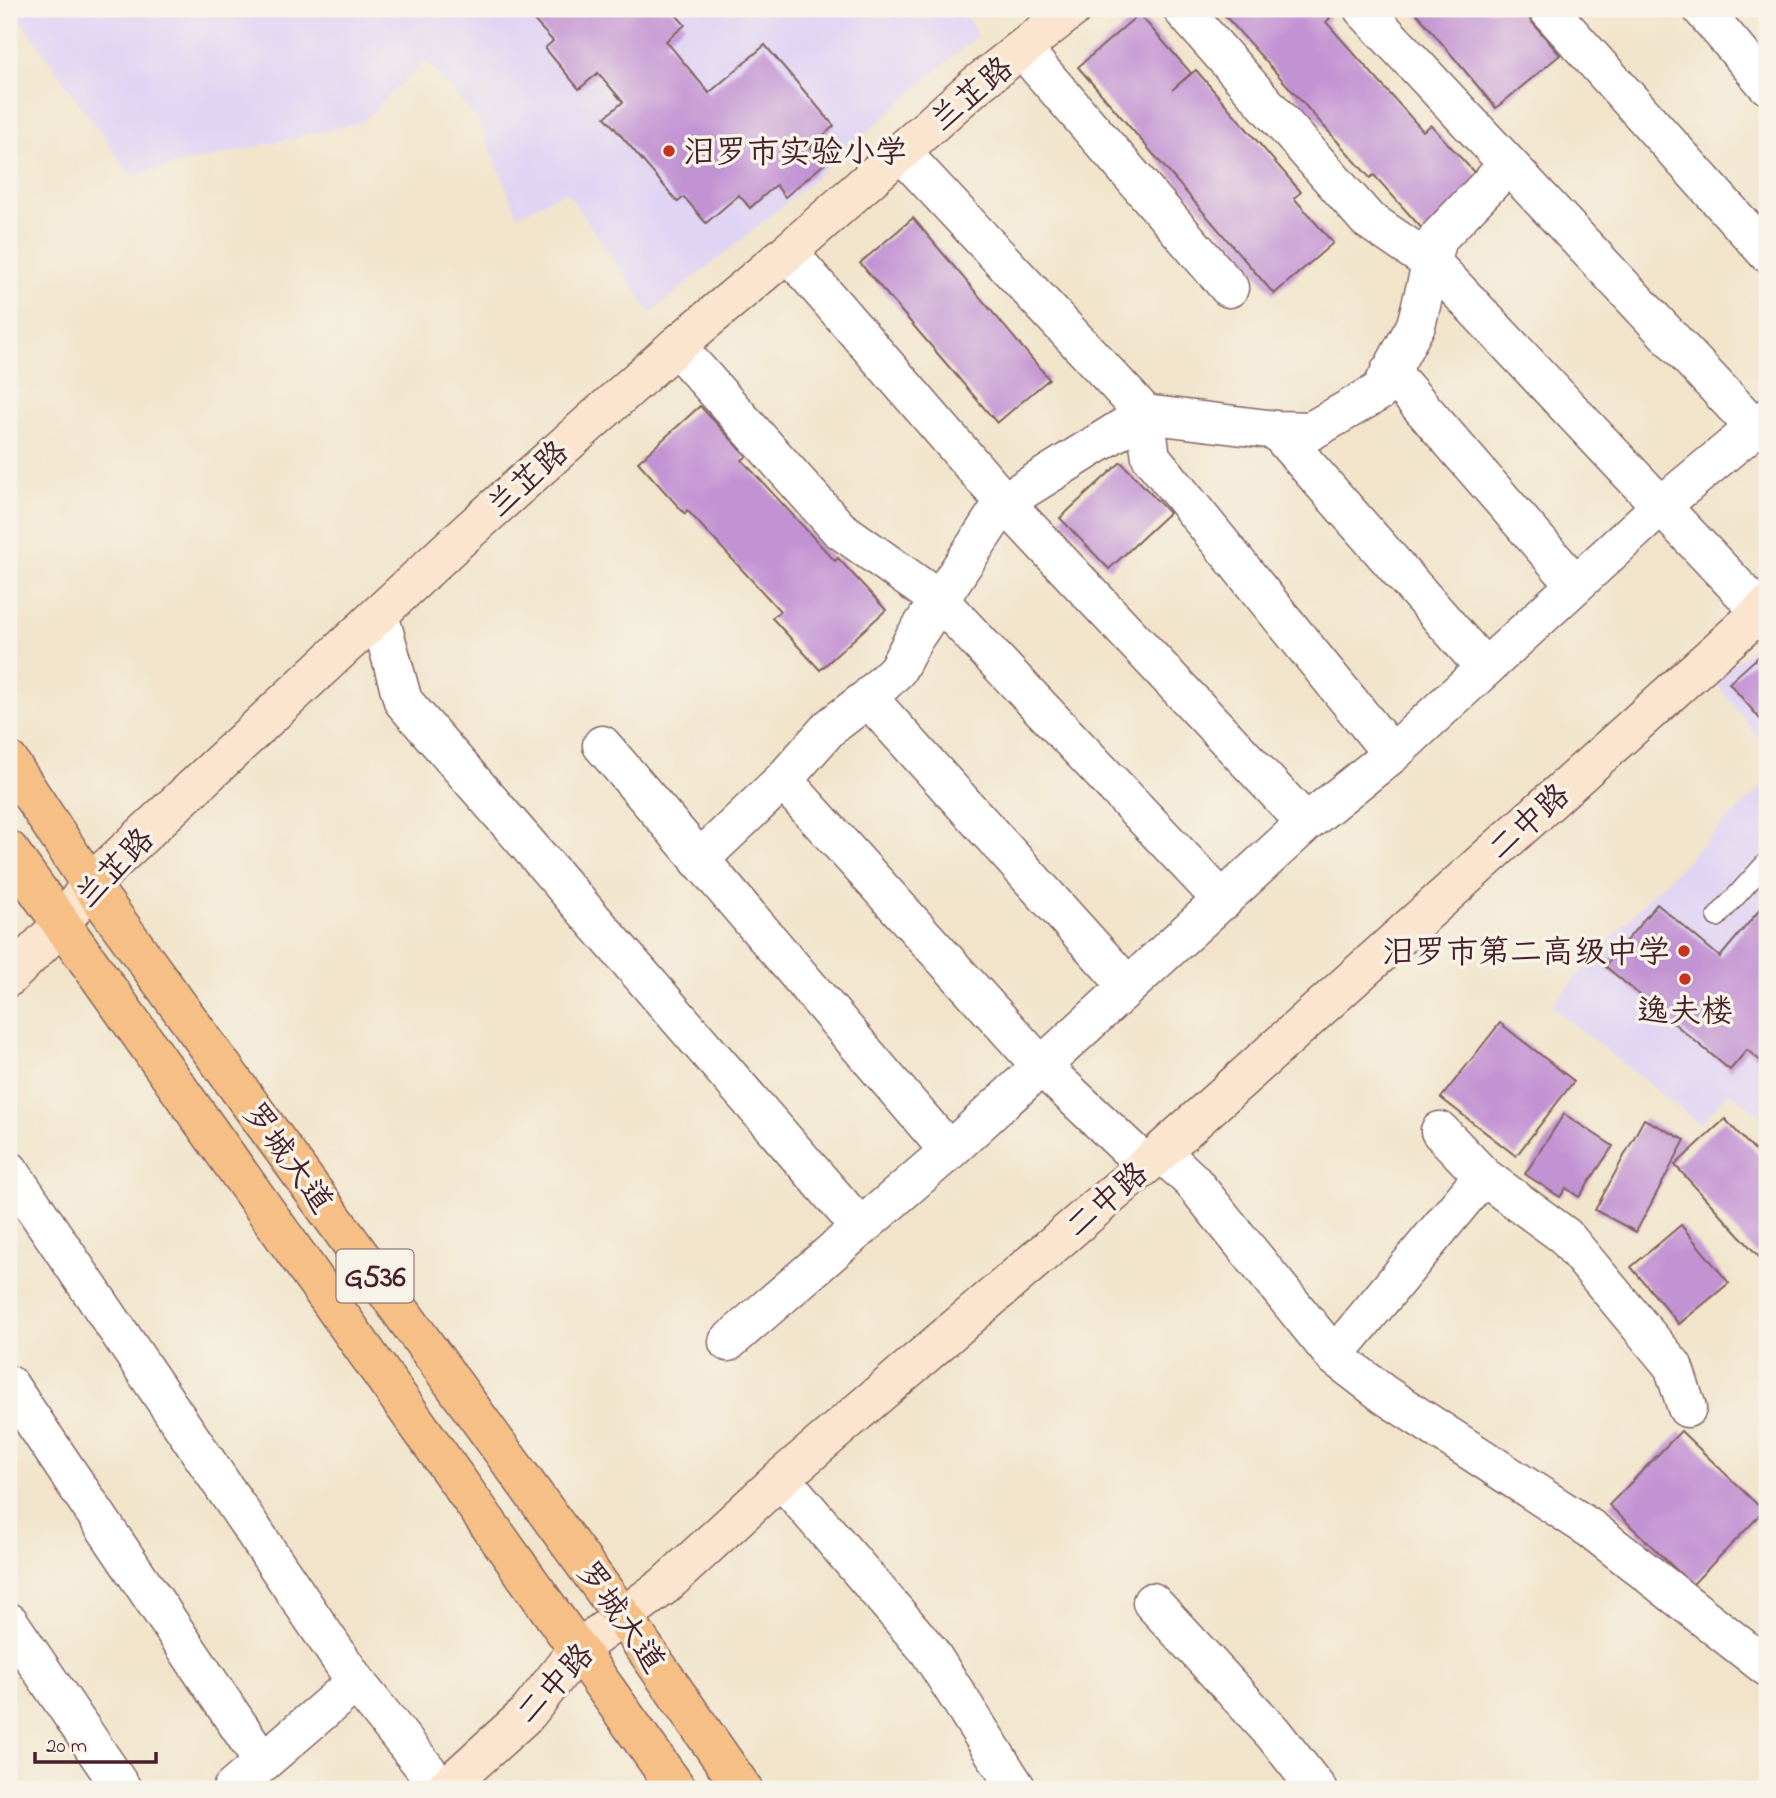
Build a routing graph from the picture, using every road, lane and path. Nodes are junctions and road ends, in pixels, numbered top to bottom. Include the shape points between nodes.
1 (1072, 9) edge
2 (1182, 9) edge
3 (1363, 9) edge
4 (1548, 9) edge
5 (1702, 9) edge
6 (1023, 50) junction
7 (1767, 85) edge
8 (901, 152) junction
9 (1507, 166) junction
10 (788, 252) junction
11 (1767, 253) edge
12 (1433, 264) junction
13 (1229, 288) dead end
14 (676, 346) junction
15 (1390, 371) junction
16 (1145, 414) junction
17 (1761, 424) edge
18 (1276, 430) junction
19 (1004, 502) junction
20 (1662, 505) junction
21 (1575, 584) junction
22 (939, 600) junction
23 (1764, 609) edge
24 (379, 614) junction
25 (1485, 667) junction
26 (868, 698) junction
27 (602, 744) dead end
28 (1392, 754) junction
29 (9, 761) edge
30 (783, 780) junction
31 (1307, 823) junction
32 (9, 850) edge
33 (699, 860) junction
34 (1767, 862) edge
35 (90, 884) junction
36 (1223, 901) junction
37 (1717, 917) dead end
38 (60, 926) junction
39 (9, 976) edge
40 (1127, 985) junction
41 (1041, 1066) junction
42 (1440, 1131) dead end
43 (949, 1151) junction
44 (1154, 1158) junction
45 (9, 1170) edge
46 (1483, 1176) junction
47 (861, 1228) junction
48 (729, 1342) dead end
49 (1334, 1356) junction
50 (9, 1385) edge
51 (1687, 1408) dead end
52 (781, 1478) junction
53 (1152, 1602) dead end
54 (623, 1617) junction
55 (9, 1622) edge
56 (578, 1650) junction
57 (1767, 1667) edge
58 (356, 1682) junction
59 (263, 1762) junction
60 (122, 1789) edge
61 (232, 1789) edge
62 (443, 1789) edge
63 (677, 1789) edge
64 (743, 1789) edge
65 (1017, 1789) edge
66 (1317, 1789) edge

1 - 6 street, 兰芷路
2 - 12 street via 1367,219
3 - 9 street
4 - 11 street
5 - 7 street
6 - 8 street, 兰芷路
6 - 13 street
8 - 10 street, 兰芷路
8 - 16 street
9 - 12 street via 1438,238
9 - 17 street
10 - 14 street, 兰芷路
10 - 19 street
12 - 15 street via 1416,325
12 - 20 street
14 - 22 street via 839,529
14 - 24 street, 兰芷路
15 - 18 street via 1380,391 1311,431
15 - 21 street
16 - 18 street
16 - 19 street
16 - 28 street via 1151,457
17 - 20 street
18 - 25 street
19 - 22 street
19 - 31 street
20 - 21 street
20 - 23 street
21 - 25 street
22 - 26 street via 897,670
22 - 36 street
23 - 44 street, 二中路
24 - 35 street, 兰芷路
24 - 47 street via 403,701
25 - 28 street
26 - 30 street via 830,728
26 - 40 street
27 - 33 street
28 - 31 street
29 - 35 highway, 罗城大道 / G536
30 - 33 street
30 - 41 street
31 - 36 street
32 - 38 highway, 罗城大道 / G536
33 - 43 street
34 - 37 lane
35 - 38 street, 兰芷路
35 - 54 highway, 罗城大道 / G536
36 - 40 street
38 - 39 street, 兰芷路
38 - 56 highway, 罗城大道 / G536
40 - 41 street
41 - 43 street
41 - 44 street
42 - 46 street
43 - 47 street
44 - 49 street via 1192,1181
44 - 52 street, 二中路
45 - 58 street
46 - 49 street
46 - 51 street via 1565,1236 1673,1366
47 - 48 street
49 - 57 street via 1385,1395 1591,1529
50 - 59 street
52 - 54 street, 二中路 via 664,1586
52 - 65 street via 929,1651
53 - 66 street via 1273,1733
54 - 56 street, 二中路
54 - 64 highway, 罗城大道 / G536
55 - 60 street
56 - 62 street, 二中路 via 527,1713
56 - 63 highway, 罗城大道 / G536
58 - 59 street
58 - 62 street
59 - 61 street

